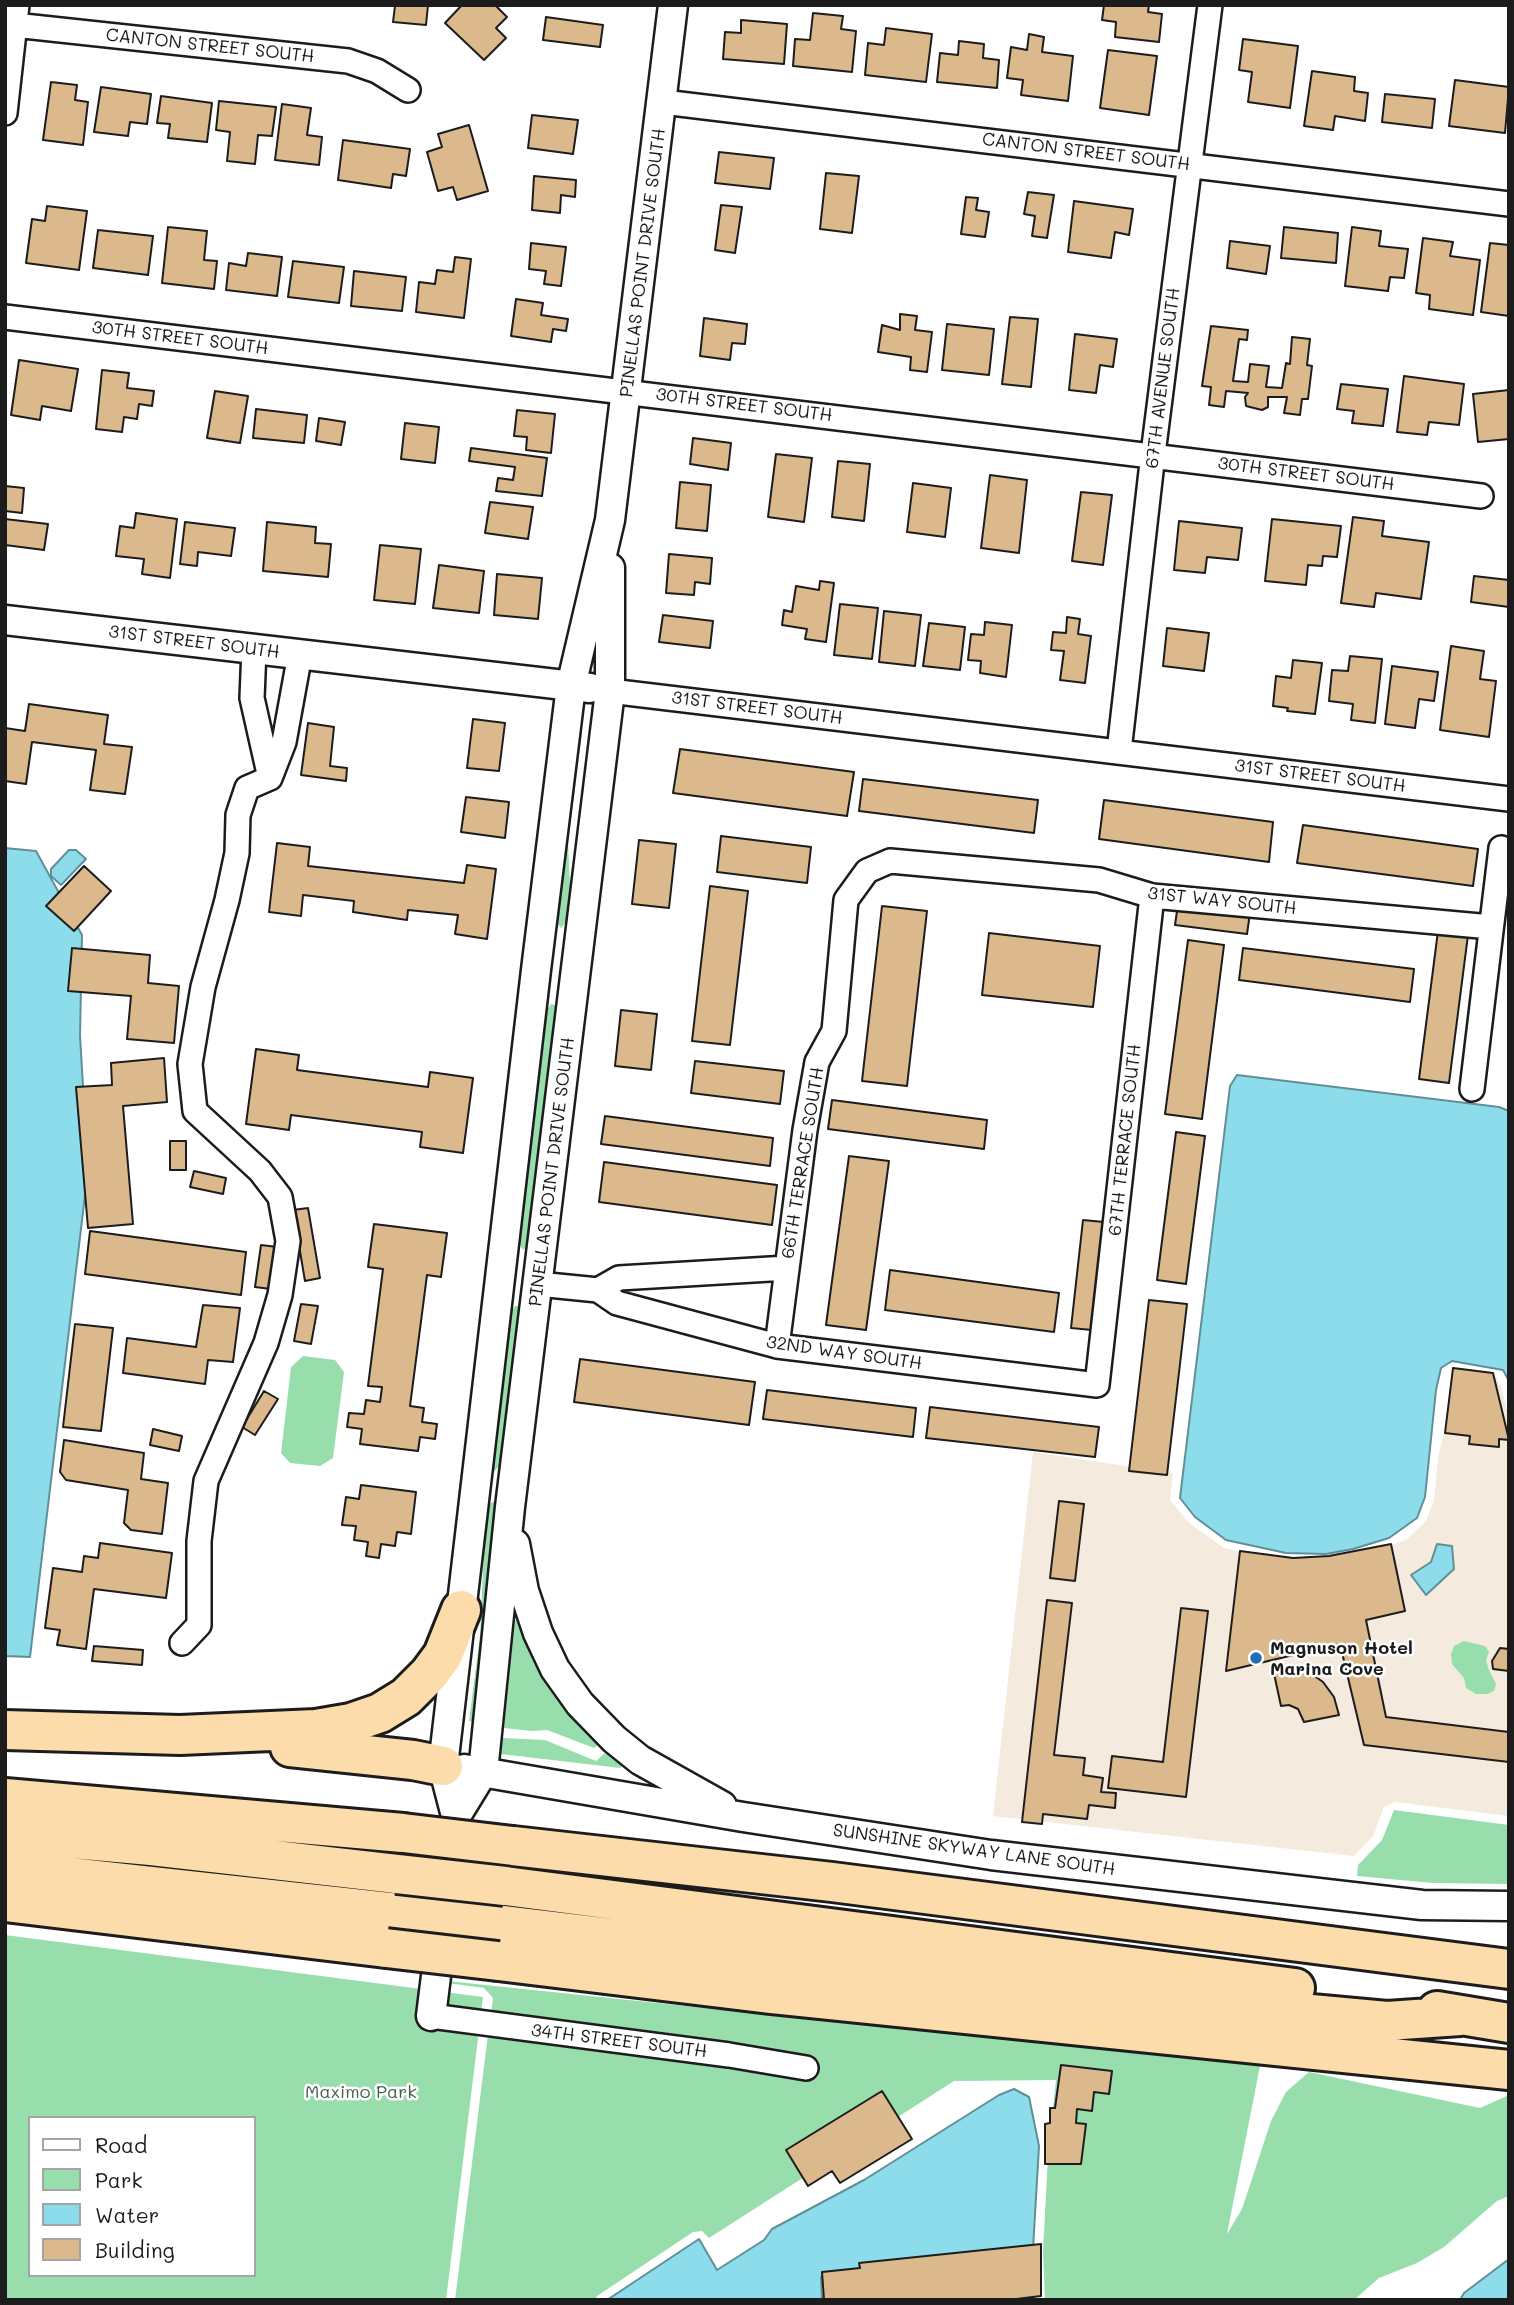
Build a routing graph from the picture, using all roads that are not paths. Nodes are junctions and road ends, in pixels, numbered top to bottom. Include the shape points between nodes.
1 (673, 5) edge
2 (1210, 5) edge
3 (13, 18) edge
4 (408, 90) dead end
5 (663, 102) junction
6 (5, 113) edge
7 (1189, 165) junction
8 (1509, 204) edge
9 (5, 317) edge
10 (627, 391) junction
11 (1153, 454) junction
12 (1481, 496) dead end
13 (610, 520) junction
14 (5, 620) edge
15 (254, 649) junction
16 (300, 654) junction
17 (571, 686) junction
18 (610, 691) junction
19 (1119, 751) junction
20 (270, 778) junction
21 (1509, 799) edge
22 (1501, 848) dead end
23 (1152, 896) junction
24 (845, 900) joint
25 (1491, 927) junction
26 (1472, 1089) dead end
27 (787, 1268) junction
28 (650, 1277) junction
29 (500, 1280) junction
30 (538, 1284) junction
31 (598, 1290) junction
32 (646, 1311) junction
33 (777, 1346) junction
34 (1097, 1385) joint
35 (515, 1469) junction
36 (475, 1493) junction
37 (510, 1507) junction
38 (461, 1610) junction
39 (182, 1643) dead end
40 (5, 1730) edge
41 (180, 1735) junction
42 (443, 1766) junction
43 (483, 1772) junction
44 (5, 1798) edge
45 (456, 1816) junction
46 (743, 1817) junction
47 (5, 1833) edge
48 (5, 1870) edge
49 (5, 1902) edge
50 (1509, 1906) edge
51 (444, 1918) junction
52 (1509, 1969) edge
53 (431, 2016) joint
54 (1460, 2016) junction
55 (1509, 2023) edge
56 (806, 2068) dead end
57 (1509, 2070) edge

1 - 5 street, PINELLAS POINT DRIVE SOUTH
2 - 7 street, 67TH AVENUE SOUTH
3 - 4 street, CANTON STREET SOUTH via 348,61 377,71
3 - 6 street
5 - 7 street, CANTON STREET SOUTH
5 - 10 street, PINELLAS POINT DRIVE SOUTH
7 - 8 street, CANTON STREET SOUTH
7 - 11 street, 67TH AVENUE SOUTH
9 - 10 street, 30TH STREET SOUTH
10 - 11 street, 30TH STREET SOUTH
10 - 13 street, PINELLAS POINT DRIVE SOUTH
11 - 12 street, 30TH STREET SOUTH
11 - 19 street, 67TH AVENUE SOUTH
13 - 17 street, PINELLAS POINT DRIVE SOUTH
13 - 18 street, PINELLAS POINT DRIVE SOUTH
14 - 15 street, 31ST STREET SOUTH
15 - 16 street, 31ST STREET SOUTH
15 - 20 street via 252,698
16 - 17 street, 31ST STREET SOUTH
16 - 20 street via 284,742
17 - 18 street, 31ST STREET SOUTH
17 - 29 street, PINELLAS POINT DRIVE SOUTH
18 - 19 street, 31ST STREET SOUTH
18 - 30 street, PINELLAS POINT DRIVE SOUTH
19 - 21 street, 31ST STREET SOUTH
20 - 39 street via 247,788 238,815 237,853 203,987 190,1064 195,1111 260,1171 280,1197 288,1241 280,1295 266,1343 206,1481 199,1541 199,1625
22 - 25 street
23 - 24 street, 31ST WAY SOUTH via 1099,880 890,861 867,871
23 - 25 street, 31ST WAY SOUTH
23 - 34 street, 67TH TERRACE SOUTH
24 - 27 street, 66TH TERRACE SOUTH via 834,1031 817,1062
25 - 26 street
27 - 28 street, 32ND WAY SOUTH
27 - 33 street, 66TH TERRACE SOUTH
28 - 31 street, 32ND WAY SOUTH via 619,1278
28 - 32 street
29 - 30 street
29 - 36 street, PINELLAS POINT DRIVE SOUTH
30 - 31 street, 32ND WAY SOUTH
30 - 35 street, PINELLAS POINT DRIVE SOUTH
31 - 32 street, 32ND WAY SOUTH via 617,1303
32 - 33 street, 32ND WAY SOUTH
33 - 34 street, 32ND WAY SOUTH
35 - 36 street via 496,1486
35 - 37 street, PINELLAS POINT DRIVE SOUTH
36 - 38 street, PINELLAS POINT DRIVE SOUTH
37 - 43 street, PINELLAS POINT DRIVE SOUTH
37 - 46 street via 529,1608 550,1660 570,1691 601,1727 640,1760
38 - 41 highway via 443,1656 429,1674 380,1713 316,1729
38 - 42 street, PINELLAS POINT DRIVE SOUTH
40 - 41 highway
41 - 42 highway
42 - 43 street, SUNSHINE SKYWAY LANE SOUTH
42 - 45 street, PINELLAS POINT DRIVE SOUTH
43 - 45 street, PINELLAS POINT DRIVE SOUTH
43 - 46 street, SUNSHINE SKYWAY LANE SOUTH
44 - 52 highway, bridge via 403,1833 832,1882
45 - 51 street, PINELLAS POINT DRIVE SOUTH
46 - 50 street, SUNSHINE SKYWAY LANE SOUTH via 991,1855 1343,1896 1422,1905
47 - 54 highway, bridge via 505,1886 1400,2002
48 - 51 highway
49 - 57 highway, bridge via 770,1994
51 - 53 street, PINELLAS POINT DRIVE SOUTH
51 - 54 highway via 1029,1988 1387,2021
53 - 56 street, 34TH STREET SOUTH
54 - 55 highway

